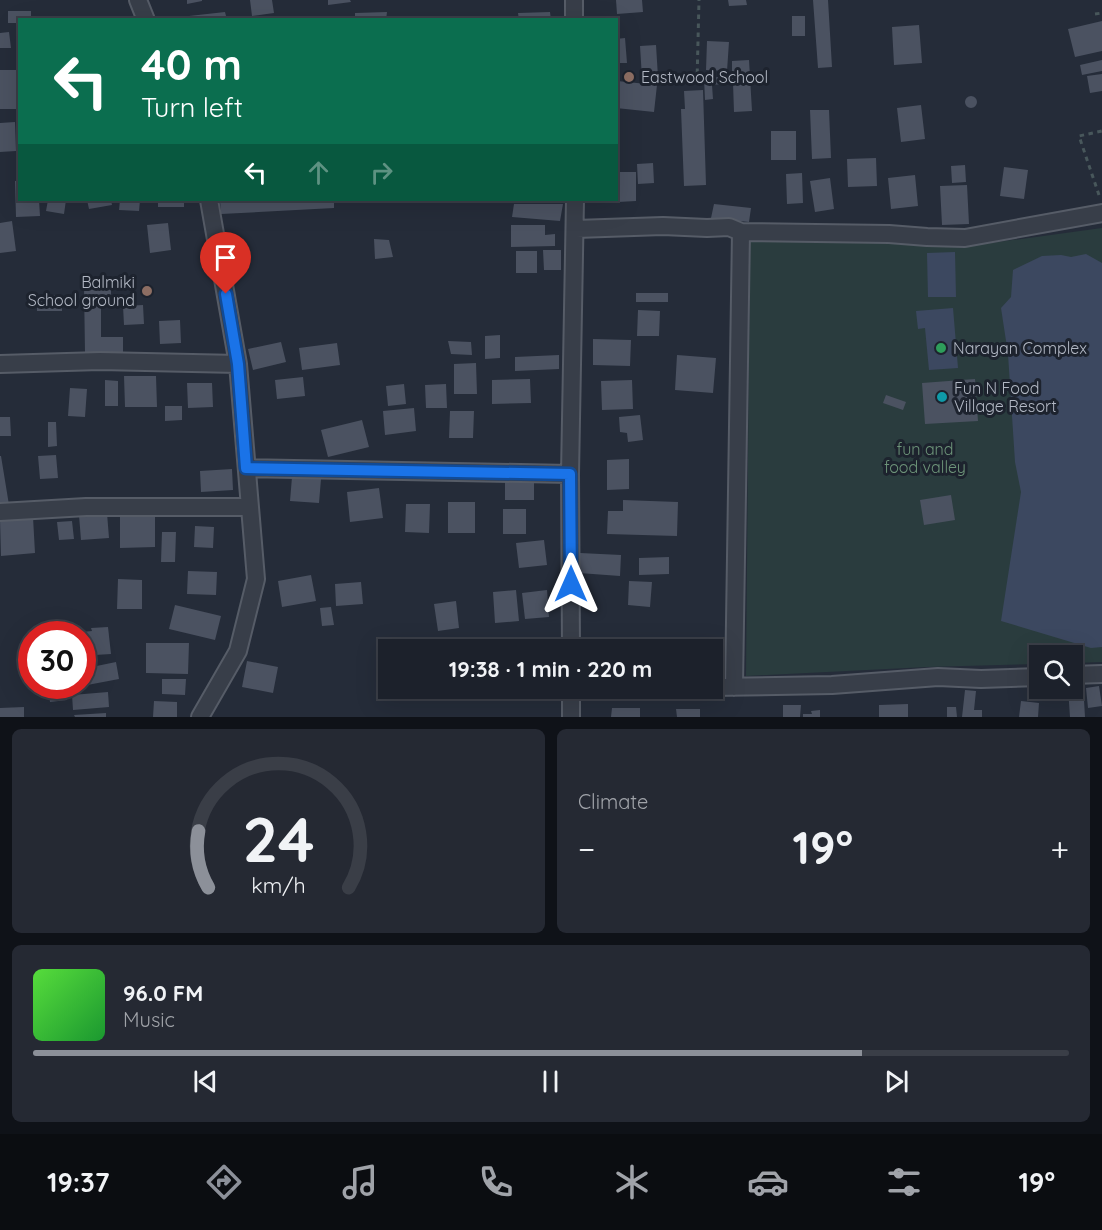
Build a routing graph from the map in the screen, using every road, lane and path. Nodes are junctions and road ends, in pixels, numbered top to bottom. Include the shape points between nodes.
1 (138, 0) edge
2 (574, 0) edge
3 (699, 0) edge
4 (1102, 13) edge
5 (1095, 14) dead end
6 (145, 18) edge
7 (574, 18) edge
8 (698, 82) dead end
9 (1102, 131) edge
10 (209, 201) edge
11 (575, 201) edge
12 (1102, 204) edge
13 (1102, 213) edge
14 (576, 229) junction
15 (741, 232) junction
16 (0, 364) edge
17 (238, 364) junction
18 (246, 468) junction
19 (570, 474) junction
20 (250, 507) junction
21 (0, 512) edge
22 (571, 639) edge
23 (1102, 674) edge
24 (1083, 675) edge
25 (1029, 677) edge
26 (723, 687) edge
27 (734, 687) junction
28 (572, 699) edge
29 (200, 717) edge
30 (571, 717) edge

1 - 6 street
2 - 7 street
3 - 8 path
4 - 5 path
9 - 12 path via 1080,136
10 - 17 street
11 - 14 street
13 - 15 street via 965,238
14 - 15 street via 729,227
14 - 19 street
15 - 27 street
16 - 17 street
17 - 18 street
18 - 19 street
18 - 20 street
19 - 22 street
20 - 21 street via 86,507
20 - 29 street via 256,579 238,651
23 - 24 street
25 - 27 street
26 - 27 street
28 - 30 street

